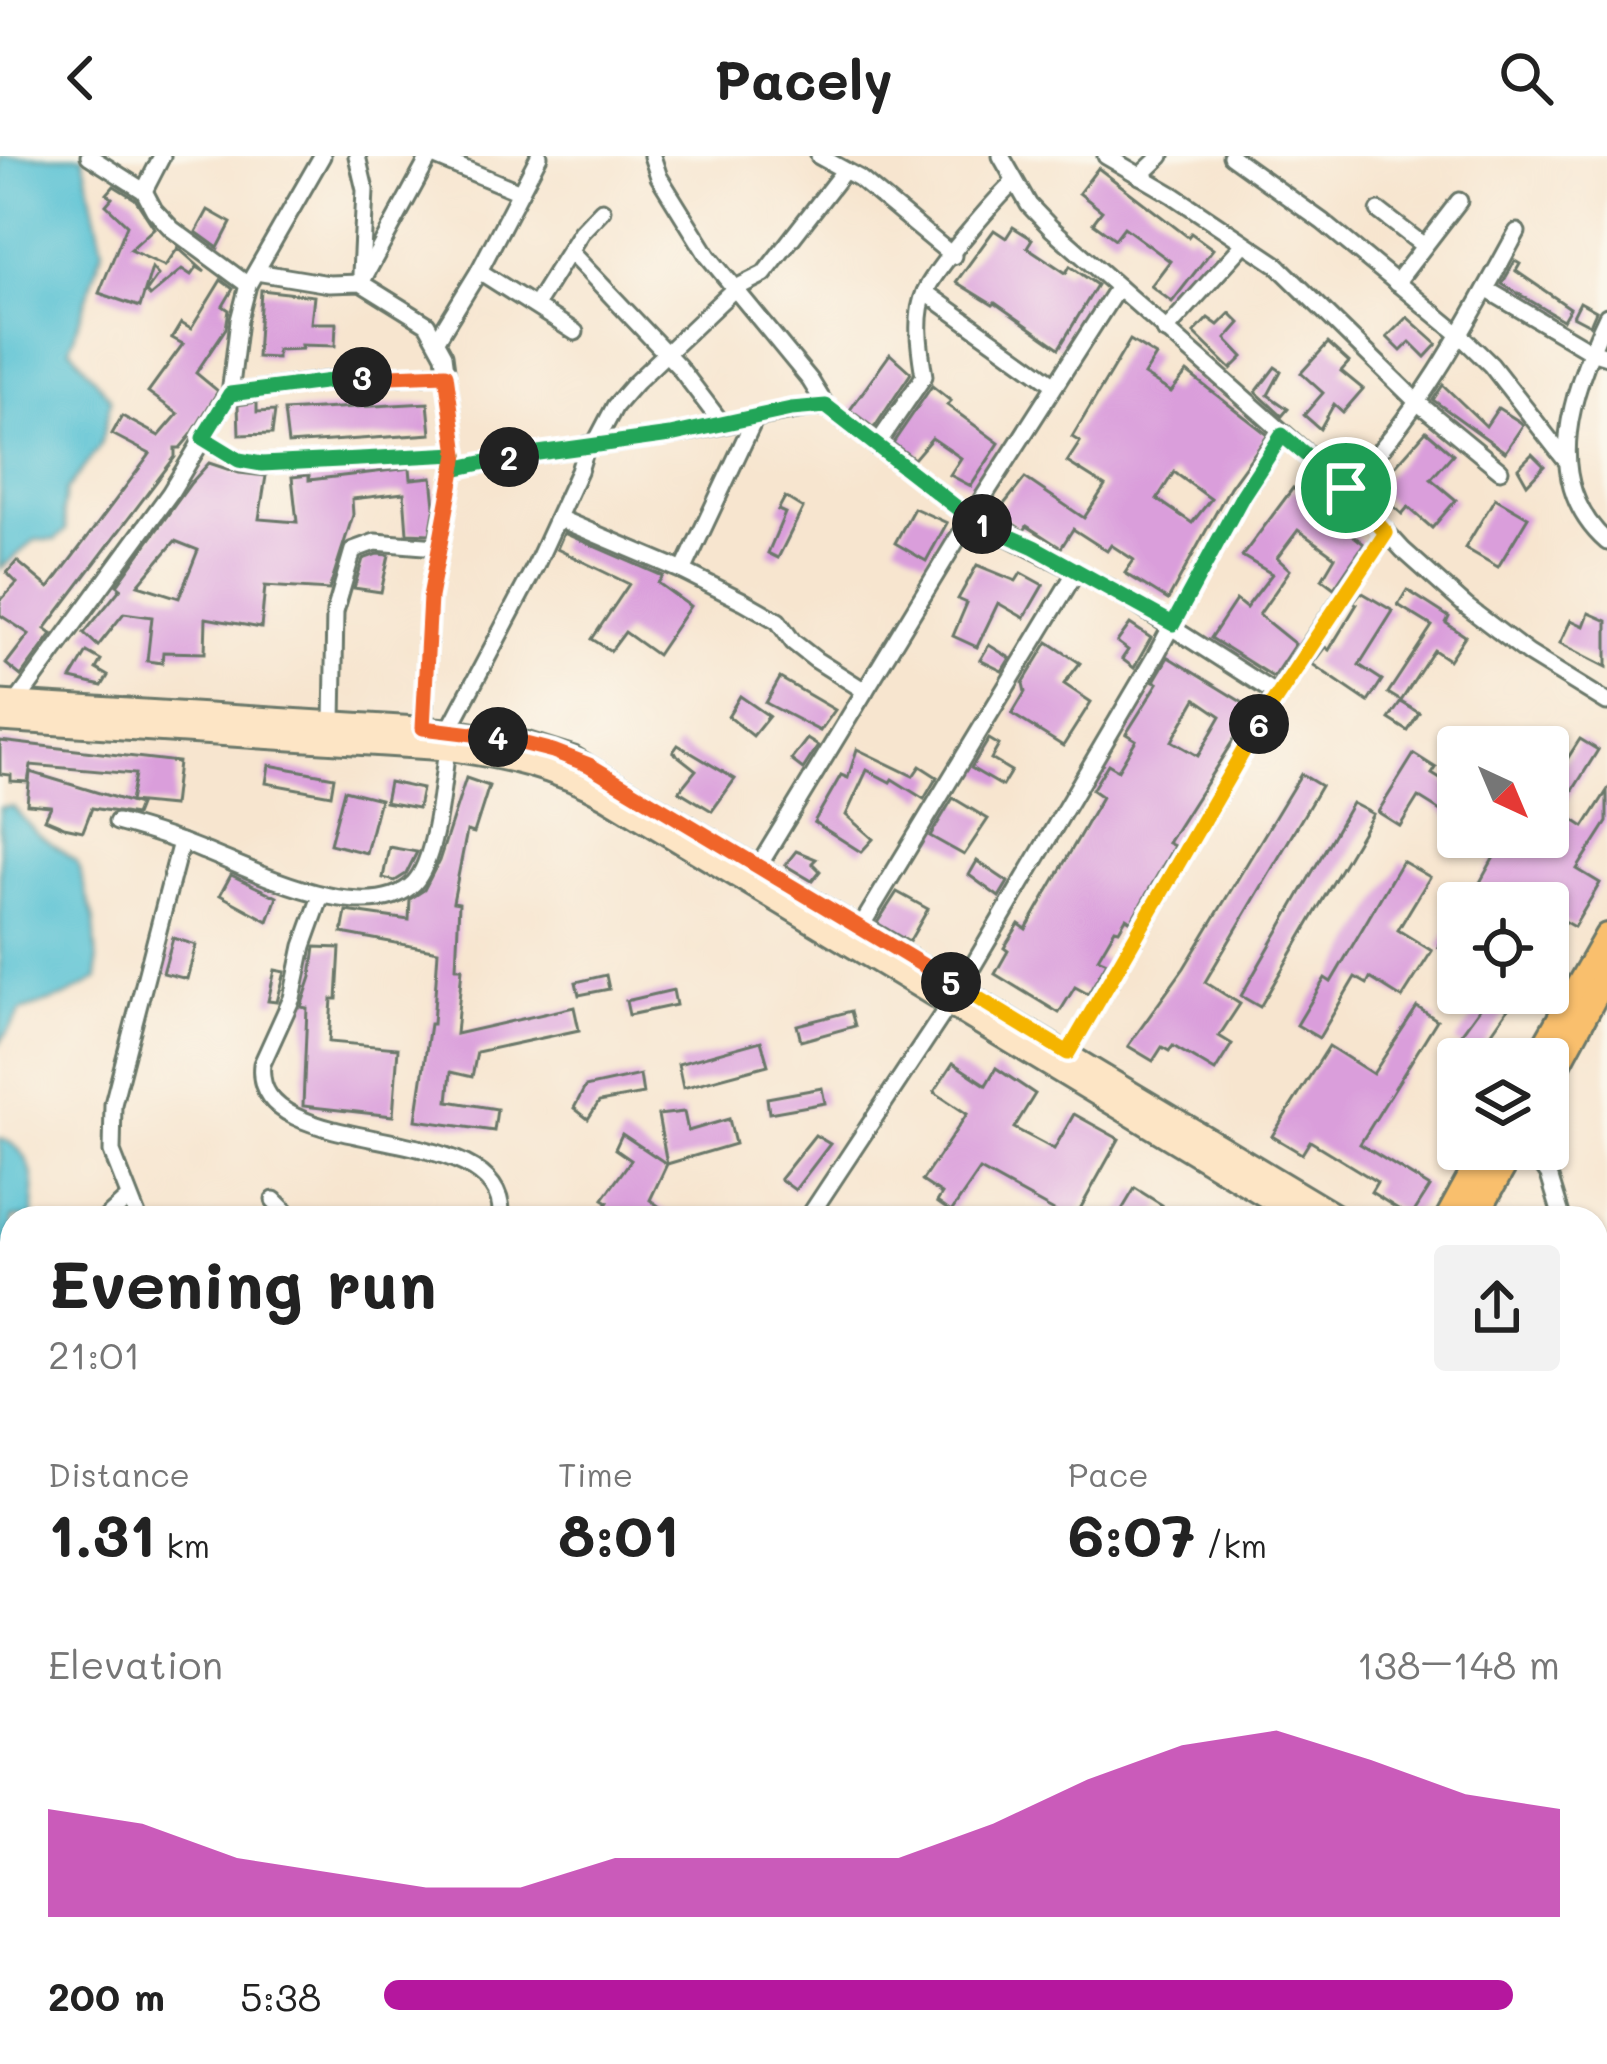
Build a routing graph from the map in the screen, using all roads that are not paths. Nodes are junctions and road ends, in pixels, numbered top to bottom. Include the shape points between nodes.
1 (89, 156) edge
2 (162, 156) edge
3 (322, 156) edge
4 (357, 156) edge
5 (431, 156) edge
6 (539, 156) edge
7 (652, 156) edge
8 (819, 156) edge
9 (1001, 156) edge
10 (1106, 156) edge
11 (1161, 156) edge
12 (1231, 156) edge
13 (844, 170) junction
14 (1140, 176) junction
15 (1014, 182) junction
16 (144, 191) junction
17 (520, 192) junction
18 (1459, 201) dead end
19 (602, 210) dead end
20 (1378, 211) dead end
21 (1517, 232) dead end
22 (1244, 244) junction
23 (1424, 246) junction
24 (570, 252) junction
25 (953, 256) junction
26 (478, 271) junction
27 (252, 279) junction
28 (361, 283) junction
29 (1396, 283) junction
30 (1118, 287) junction
31 (734, 289) junction
32 (1486, 289) junction
33 (925, 292) junction
34 (536, 304) junction
35 (1607, 316) edge
36 (1166, 331) junction
37 (575, 332) dead end
38 (1459, 334) junction
39 (438, 338) junction
40 (664, 353) junction
41 (1599, 353) edge
42 (446, 374) junction
43 (1055, 385) junction
44 (230, 394) junction
45 (1417, 402) junction
46 (826, 406) junction
47 (754, 418) junction
48 (723, 425) junction
49 (1282, 435) junction
50 (203, 438) junction
51 (591, 444) junction
52 (876, 446) junction
53 (1564, 458) junction
54 (456, 461) junction
55 (1500, 470) dead end
56 (1346, 488) junction
57 (558, 518) junction
58 (970, 518) junction
59 (1386, 533) junction
60 (1607, 542) edge
61 (437, 548) junction
62 (1077, 570) junction
63 (683, 571) junction
64 (1173, 624) junction
65 (865, 691) junction
66 (1276, 694) junction
67 (1607, 702) edge
68 (5, 708) edge
69 (333, 721) junction
70 (423, 728) junction
71 (448, 740) junction
72 (117, 822) dead end
73 (182, 842) junction
74 (758, 867) junction
75 (321, 896) junction
76 (860, 928) junction
77 (1607, 936) edge
78 (1607, 973) edge
79 (954, 996) junction
80 (1549, 1038) edge
81 (1569, 1044) edge
82 (1068, 1053) junction
83 (1474, 1170) edge
84 (1501, 1170) edge
85 (1546, 1170) edge
86 (127, 1198) junction
87 (274, 1201) dead end
88 (119, 1206) edge
89 (131, 1206) edge
90 (279, 1206) edge
91 (501, 1206) edge
92 (816, 1206) edge
93 (1283, 1206) edge
94 (1320, 1206) edge
95 (1455, 1206) edge
96 (1481, 1206) edge
97 (1558, 1206) edge

1 - 16 street
2 - 16 street
3 - 27 street
4 - 28 street via 365,190
5 - 17 street
5 - 28 street
6 - 17 street
7 - 31 street
8 - 13 street
9 - 15 street
10 - 14 street
11 - 14 street
12 - 29 street
13 - 25 street
13 - 31 street via 775,262
14 - 22 street
15 - 25 street
15 - 30 street via 1040,217
16 - 27 street via 172,229
17 - 26 street
18 - 23 street
19 - 24 street
20 - 23 street
21 - 32 street
22 - 36 street
22 - 45 street via 1288,274
23 - 29 street
24 - 34 street
24 - 40 street
25 - 33 street
26 - 34 street
26 - 39 street
27 - 28 street
27 - 44 street
28 - 39 street
29 - 38 street
30 - 36 street
30 - 43 street
31 - 40 street
31 - 46 street
32 - 38 street
32 - 41 street
33 - 43 street
33 - 52 street via 924,376
34 - 37 street
35 - 41 street
36 - 49 street
38 - 45 street
38 - 53 street
39 - 42 street
40 - 48 street
40 - 51 street
41 - 53 street via 1577,392
42 - 44 street
42 - 54 street
43 - 58 street
44 - 50 street
45 - 55 street
45 - 56 street
46 - 47 street
46 - 52 street
47 - 48 street
47 - 63 street
48 - 51 street
49 - 56 street
49 - 64 street
50 - 54 street via 262,464
50 - 68 street via 170,494
51 - 54 street
51 - 57 street
52 - 58 street
53 - 60 street via 1582,514
54 - 61 street
56 - 59 street
57 - 63 street
57 - 71 street
58 - 62 street
58 - 65 street
59 - 66 street
59 - 67 street via 1498,631
61 - 69 street via 375,542 353,550 335,612
61 - 70 street
62 - 64 street
62 - 76 street
63 - 65 street via 778,621 804,652
64 - 66 street
64 - 79 street
65 - 74 street
66 - 82 street
68 - 69 street
68 - 71 street
69 - 70 street
70 - 71 street
71 - 74 street via 525,743 589,765
71 - 75 street via 428,852 414,883 389,896
71 - 79 street via 588,787
72 - 73 street
73 - 75 street
73 - 86 street via 113,1104 112,1152
74 - 76 street
75 - 91 street via 292,998 262,1064 270,1100 292,1117 452,1159 488,1181
76 - 79 street
77 - 80 main road
78 - 81 main road
79 - 82 street
79 - 92 street
79 - 93 street
82 - 94 street
83 - 95 main road
84 - 96 main road
85 - 97 street
86 - 88 street
86 - 89 street
87 - 90 street

